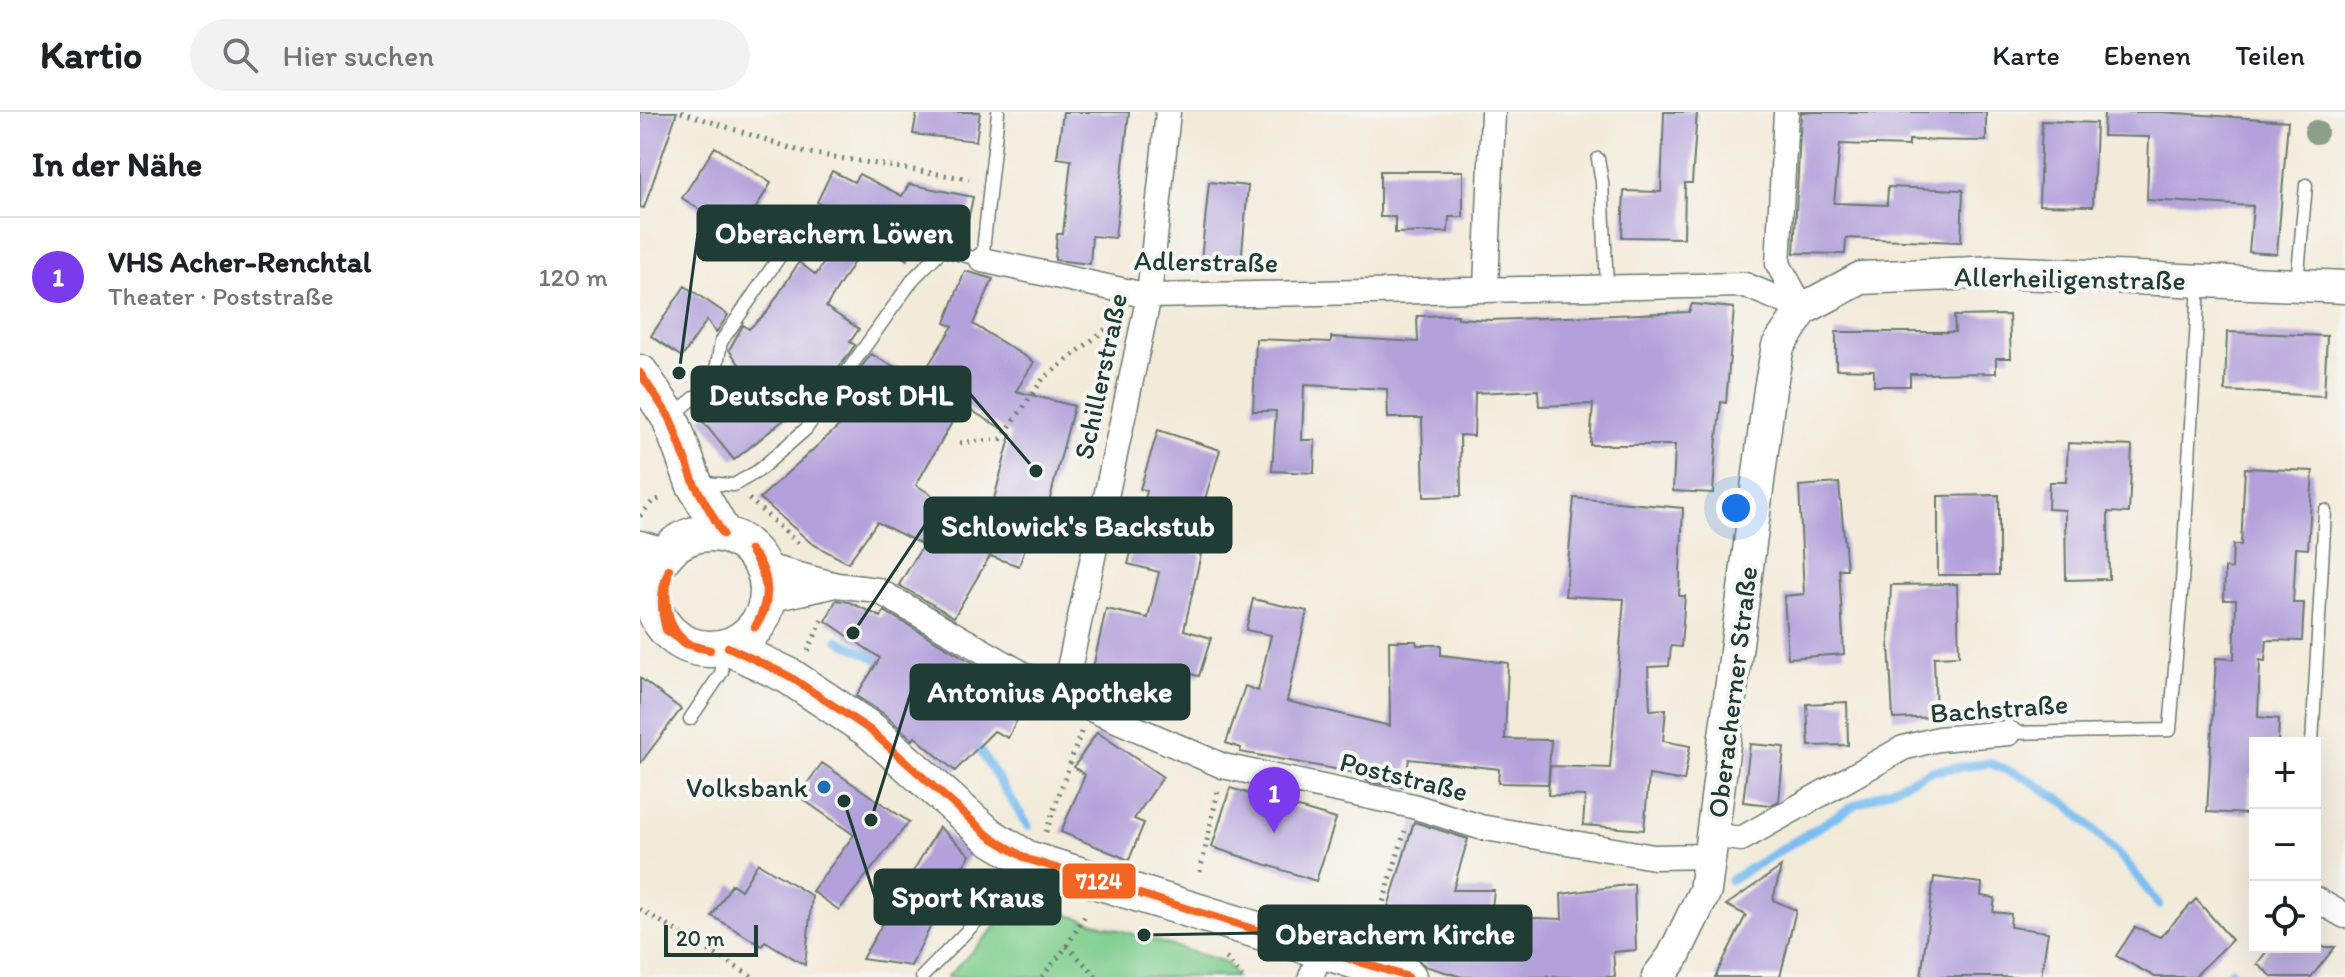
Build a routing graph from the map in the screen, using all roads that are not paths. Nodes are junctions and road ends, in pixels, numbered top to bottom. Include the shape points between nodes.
1 (998, 112) edge
2 (1168, 112) edge
3 (1493, 112) edge
4 (1786, 112) edge
5 (1598, 159) dead end
6 (2306, 185) dead end
7 (804, 221) dead end
8 (982, 260) junction
9 (2199, 280) junction
10 (2297, 283) junction
11 (1607, 287) junction
12 (2345, 287) edge
13 (1486, 289) junction
14 (1149, 296) junction
15 (1803, 309) junction
16 (640, 373) edge
17 (670, 418) junction
18 (694, 483) junction
19 (2325, 511) dead end
20 (712, 534) junction
21 (649, 567) edge
22 (837, 585) junction
23 (762, 597) junction
24 (723, 648) junction
25 (789, 676) junction
26 (1063, 697) junction
27 (690, 719) dead end
28 (2009, 733) joint
29 (2312, 737) edge
30 (1027, 859) junction
31 (1710, 861) junction
32 (2321, 902) edge
33 (2345, 916) edge
34 (1316, 963) edge
35 (922, 977) edge
36 (1408, 977) edge
37 (1658, 977) edge

1 - 8 lane
2 - 14 street, Schillerstraße
3 - 13 street
4 - 15 street via 1778,264
5 - 11 lane
6 - 10 lane
7 - 17 lane via 721,342 714,382
8 - 14 street, Adlerstraße
8 - 18 lane via 942,250 914,278 806,429 734,485
9 - 10 street, Allerheiligenstraße
9 - 15 street, Allerheiligenstraße via 1997,272 1861,278
9 - 28 lane, Bachstraße via 2170,730
10 - 12 street, Allerheiligenstraße
11 - 13 street, Adlerstraße
11 - 15 street, Adlerstraße via 1745,285
13 - 14 street, Adlerstraße
14 - 26 street, Schillerstraße
15 - 31 street, Oberacherner Straße via 1778,346 1770,389
16 - 17 main road
17 - 18 main road
18 - 20 main road
19 - 29 lane
20 - 21 main road via 675,544
20 - 23 main road via 739,540 752,551
21 - 24 main road via 654,609 662,626 691,647
22 - 23 street, Poststraße
22 - 23 street, Poststraße
22 - 26 street, Poststraße via 877,590
23 - 24 main road via 744,638
23 - 25 main road
24 - 25 main road
24 - 27 lane via 722,672
25 - 30 main road via 870,730 989,836
26 - 31 street, Poststraße via 1223,766 1413,806 1480,827 1654,857
28 - 31 street, Bachstraße via 1938,739 1903,748
30 - 34 main road
30 - 35 lane via 1007,890
31 - 37 street, Oberacherner Straße via 1673,957
32 - 33 street
34 - 36 main road

